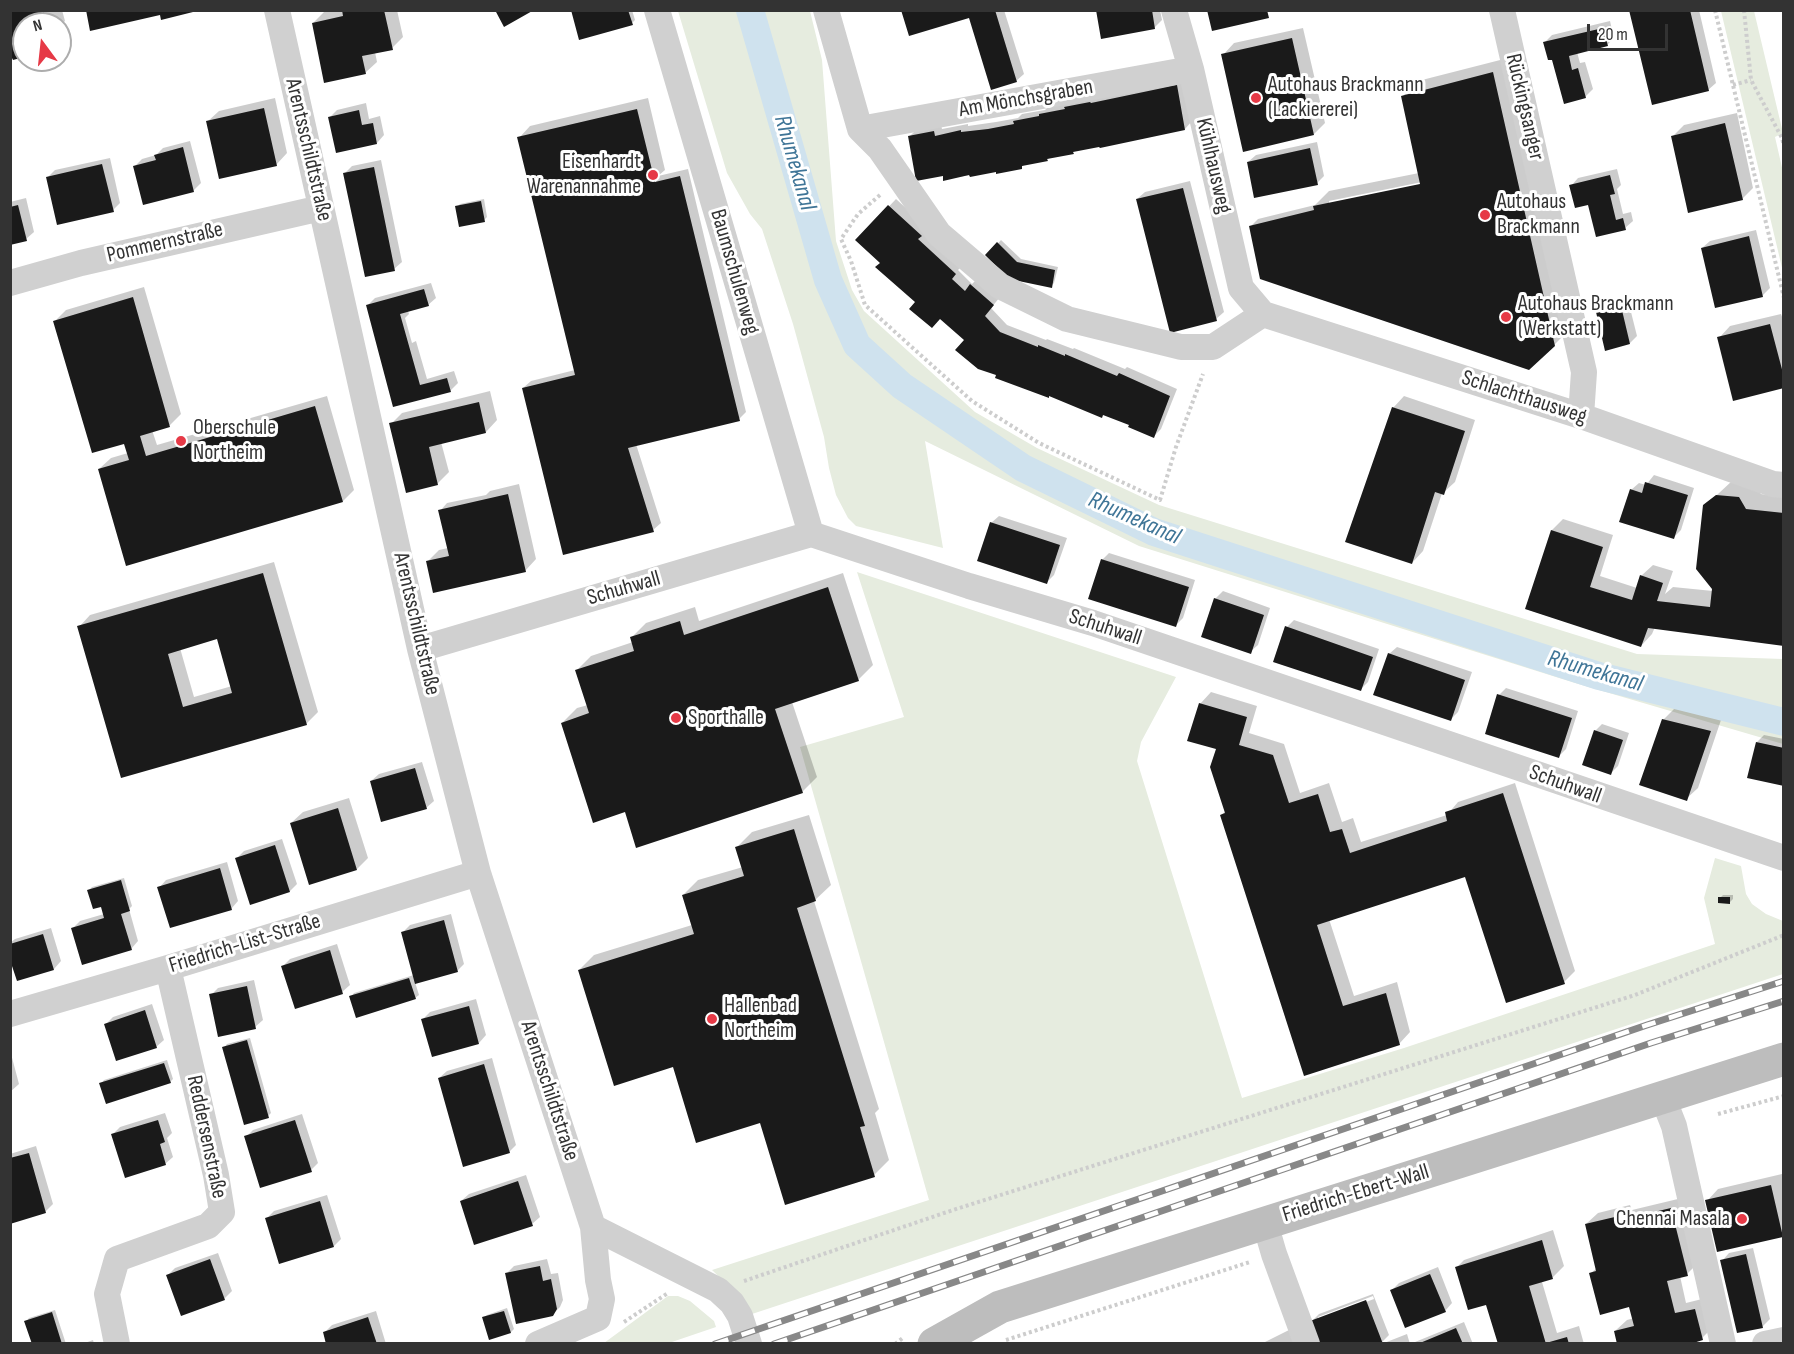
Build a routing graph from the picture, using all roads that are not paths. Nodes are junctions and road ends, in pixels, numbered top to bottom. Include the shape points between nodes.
1 (277, 10) edge
2 (657, 10) edge
3 (826, 10) edge
4 (1174, 10) edge
5 (1502, 10) edge
6 (1191, 69) junction
7 (861, 129) junction
8 (321, 208) junction
9 (10, 283) edge
10 (1263, 314) junction
11 (1581, 416) junction
12 (1784, 485) edge
13 (811, 534) junction
14 (420, 649) junction
15 (1784, 858) edge
16 (478, 873) junction
17 (168, 968) junction
18 (10, 1014) edge
19 (1784, 1059) edge
20 (1663, 1098) junction
21 (1264, 1223) junction
22 (593, 1227) junction
23 (1784, 1340) edge
24 (117, 1344) edge
25 (538, 1344) edge
26 (749, 1344) edge
27 (934, 1344) edge
28 (1307, 1344) edge
29 (1723, 1344) edge
30 (1765, 1344) edge

1 - 8 street, Arentsschildtstraße
2 - 13 street, Baumschulenweg
3 - 7 street
4 - 6 street, Kühlhausweg
5 - 11 street, Rückingsanger via 1584,372
6 - 7 street, Am Mönchsgraben
6 - 10 street, Kühlhausweg via 1241,288
7 - 10 street via 880,149 939,234 1000,286 1067,319 1181,347 1213,347
8 - 9 street, Pommernstraße
8 - 14 street, Arentsschildtstraße
10 - 11 street, Schlachthausweg
11 - 12 street, Schlachthausweg
13 - 14 street, Schuhwall
13 - 15 street, Schuhwall via 1116,631
14 - 16 street, Arentsschildtstraße
16 - 17 street, Friedrich-List-Straße
16 - 22 street, Arentsschildtstraße
17 - 18 street, Friedrich-List-Straße
17 - 24 street, Reddersenstraße via 222,1212 208,1226 117,1259 107,1293
19 - 20 main road, Friedrich-Ebert-Wall
20 - 21 main road, Friedrich-Ebert-Wall
20 - 29 street via 1674,1126
21 - 27 main road, Friedrich-Ebert-Wall via 1000,1307
21 - 28 street
22 - 25 street via 602,1299 598,1318
22 - 26 street via 718,1290 740,1316
23 - 30 street

